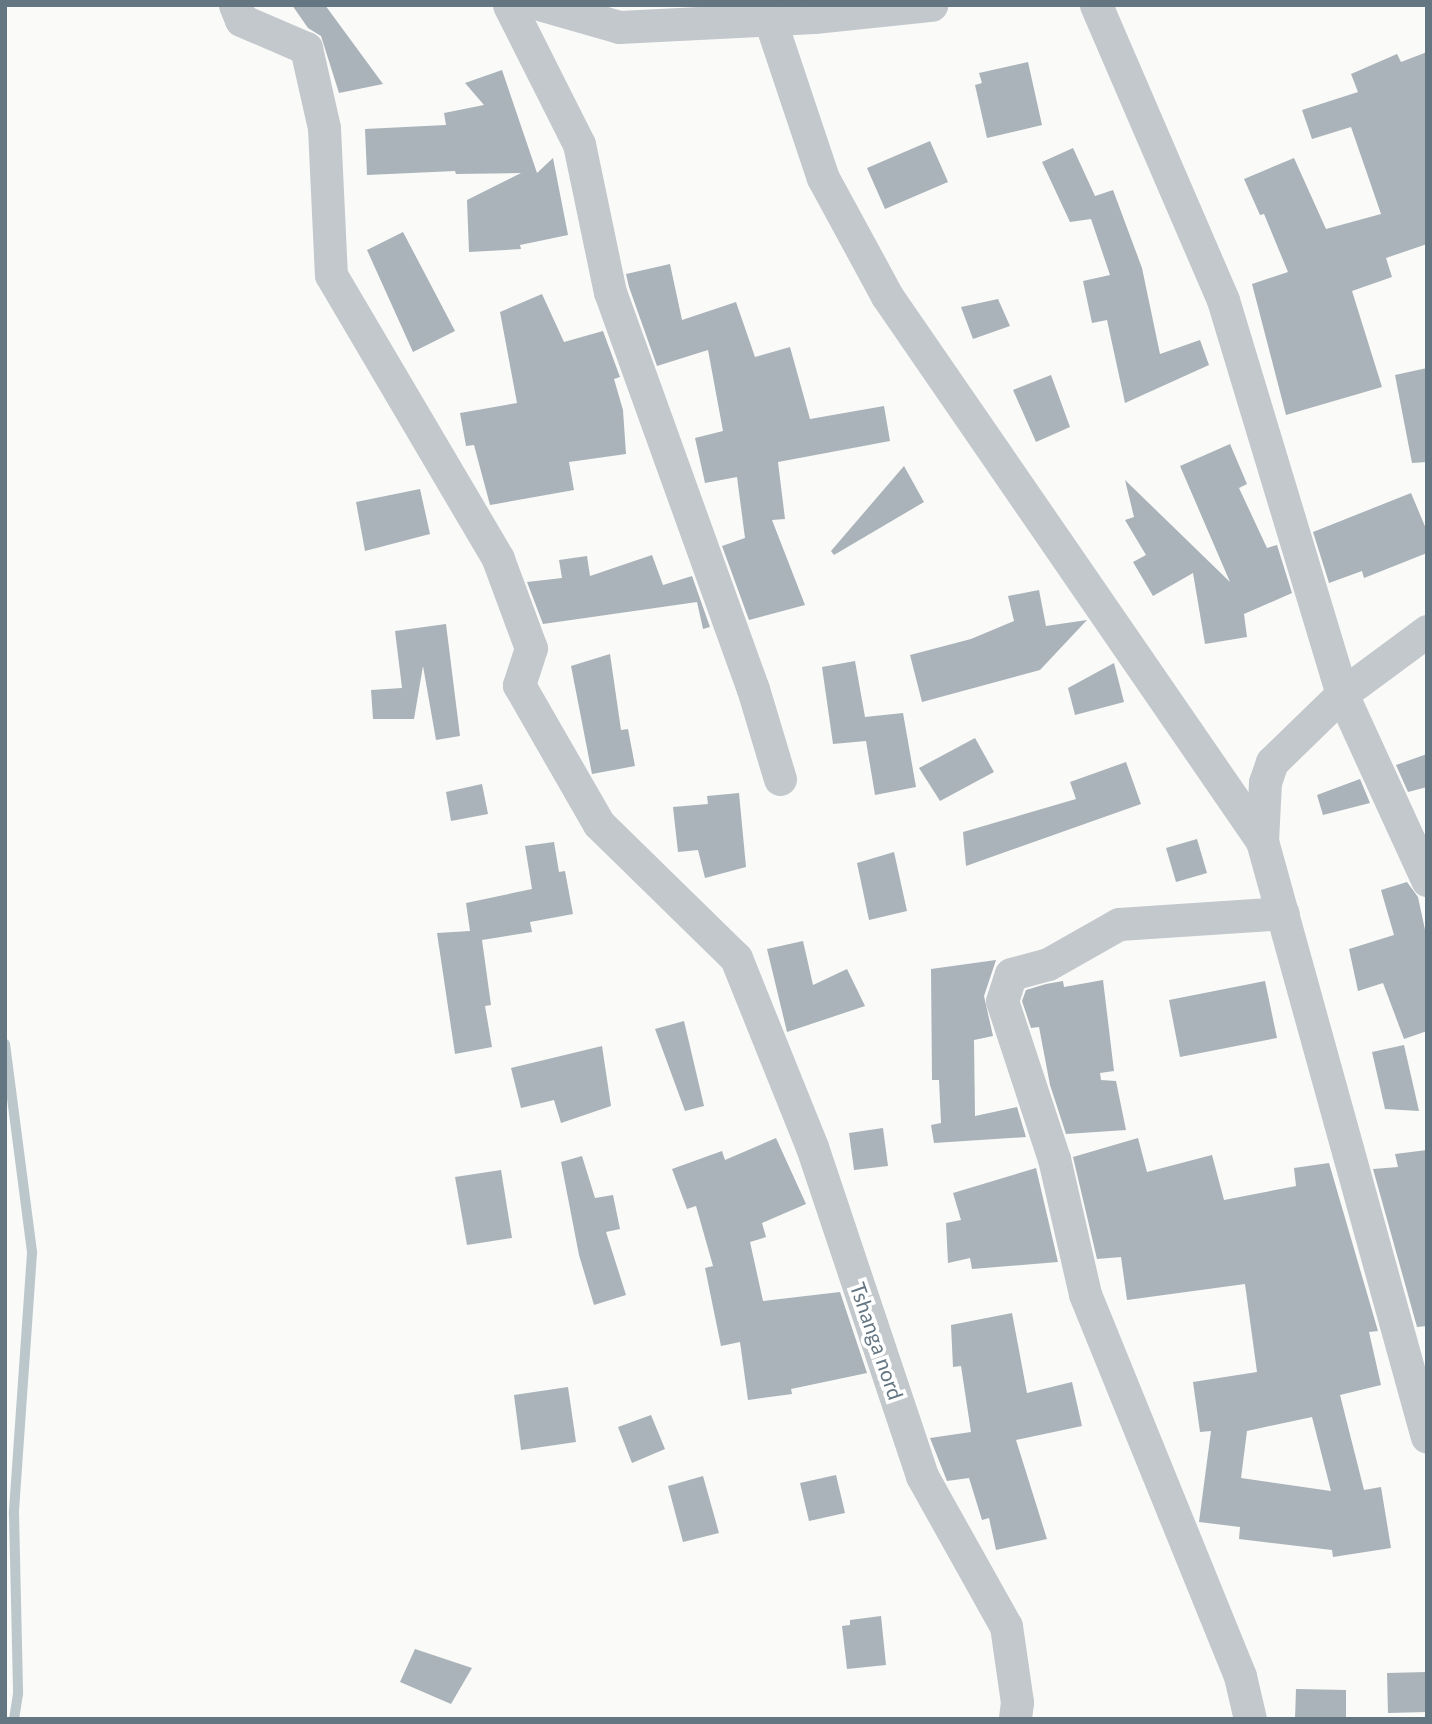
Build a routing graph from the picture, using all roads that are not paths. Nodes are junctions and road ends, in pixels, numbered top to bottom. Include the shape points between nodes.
1 (235, 5) edge
2 (509, 5) edge
3 (542, 5) edge
4 (931, 5) edge
5 (1096, 5) edge
6 (766, 13) edge
7 (1427, 631) edge
8 (1342, 694) junction
9 (780, 779) dead end
10 (1262, 841) junction
11 (1427, 880) edge
12 (1283, 912) junction
13 (1427, 1437) edge
14 (1015, 1719) edge
15 (1250, 1719) edge

1 - 14 street, Tshanga nord via 241,20 306,48 324,128 331,275 498,559 531,648 519,685 599,824 736,958 811,1147 922,1476 1006,1626 1017,1702
2 - 9 street via 579,144 610,292 753,689
3 - 6 street via 619,27
4 - 6 street
5 - 8 street via 1223,300
6 - 10 street via 823,177 887,296
7 - 8 street
8 - 10 street via 1272,762 1265,782
8 - 11 street
10 - 12 street
12 - 13 street
12 - 15 street via 1119,924 1048,964 1011,974 1002,1001 1054,1159 1085,1294 1240,1676

